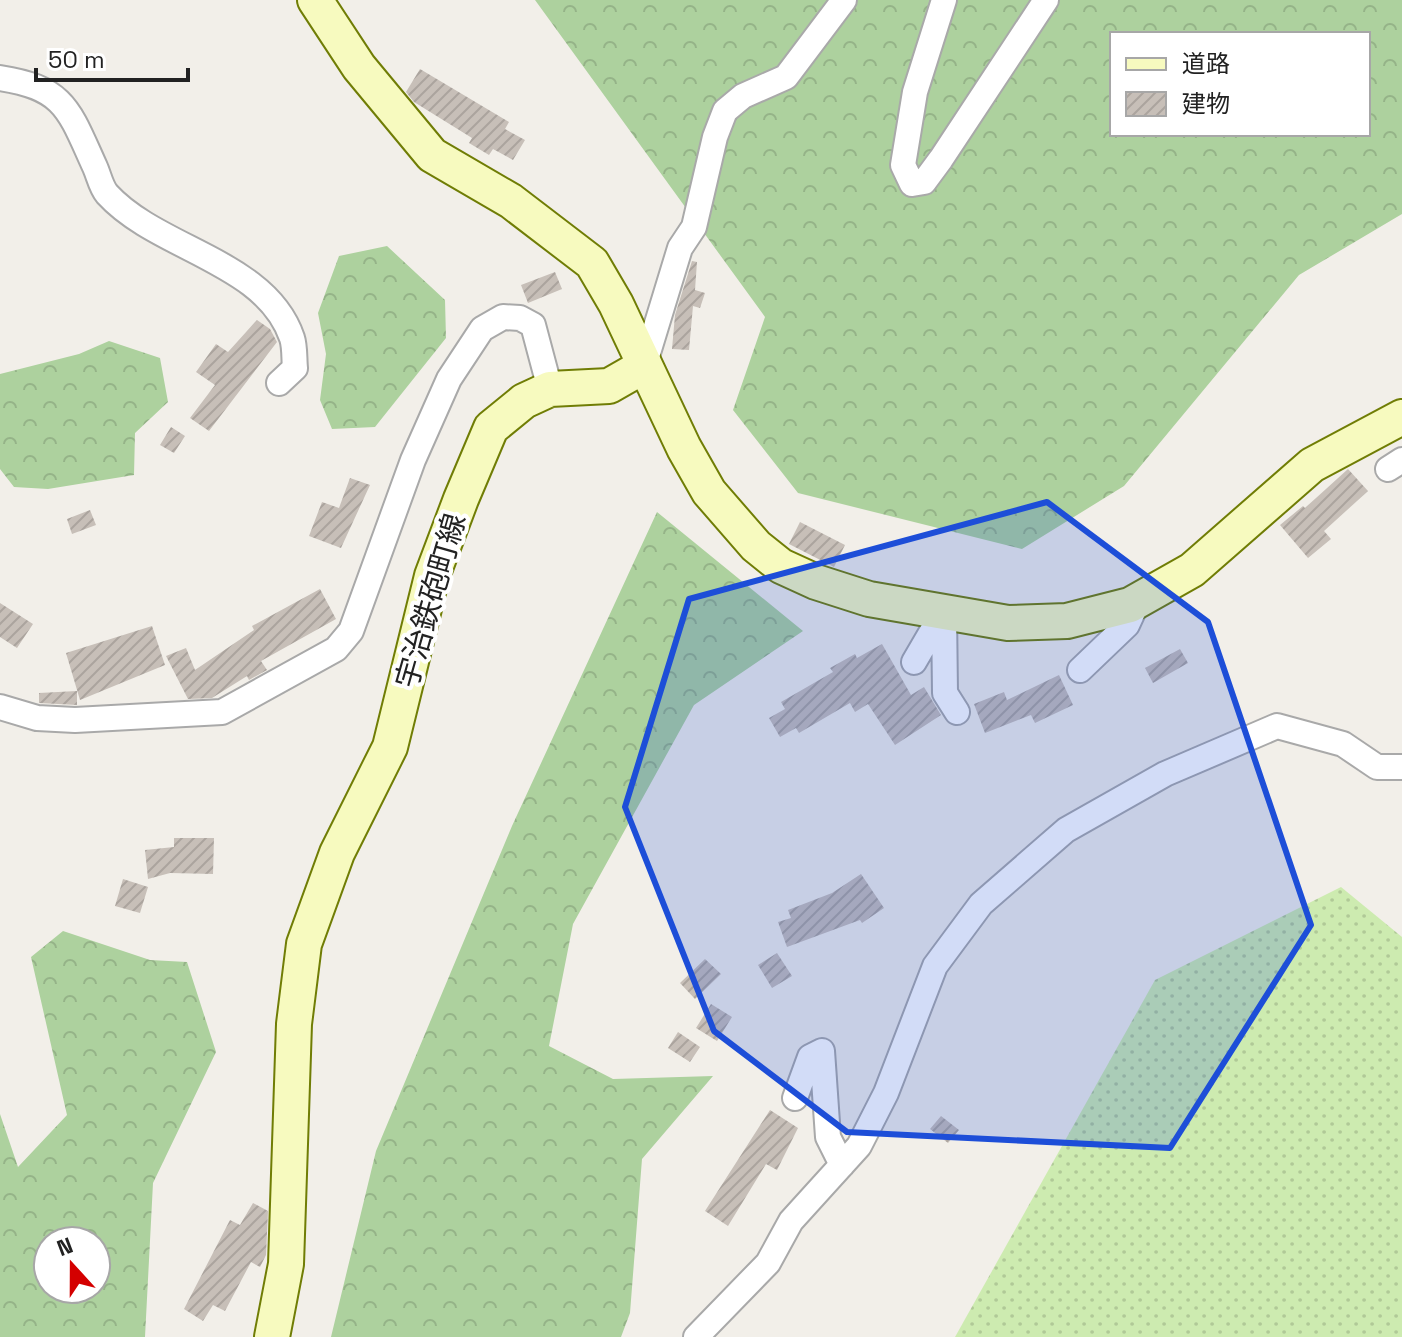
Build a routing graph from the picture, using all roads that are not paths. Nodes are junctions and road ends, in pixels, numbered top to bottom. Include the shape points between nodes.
1 (315, 0) edge
2 (844, 0) edge
3 (944, 0) edge
4 (1046, 0) edge
5 (0, 78) edge
6 (644, 366) junction
7 (279, 383) dead end
8 (550, 389) junction
9 (1402, 417) edge
10 (1138, 601) junction
11 (944, 612) junction
12 (914, 662) dead end
13 (1080, 670) dead end
14 (0, 707) edge
15 (957, 712) dead end
16 (1402, 767) edge
17 (795, 1098) dead end
18 (842, 1165) junction
19 (272, 1337) edge
20 (696, 1337) edge

1 - 6 main road via 359,67 432,155 511,201 592,263
2 - 6 street via 786,77 743,96 725,111 694,227 680,248
3 - 4 street via 915,92 903,165 912,184 924,182 941,159
5 - 7 street via 35,84 59,98 105,193 150,231 197,251 268,298 292,338 295,368
6 - 8 main road, 宇治鉄砲町線 via 609,386
6 - 11 main road via 709,492 756,546 781,566 816,582 869,599
8 - 14 street via 533,325 503,317 482,329 436,403 351,631 336,649 254,697 222,712 75,720 37,718
8 - 19 main road, 宇治鉄砲町線 via 524,401 491,428 432,576 390,747 337,853 304,944 294,1024 286,1264
9 - 10 main road via 1312,465 1192,570
10 - 11 main road via 1067,621 1008,623
10 - 13 street via 1127,625
11 - 12 street
11 - 15 street via 945,693
16 - 18 street via 1377,767 1343,744 1277,726 1165,774 1066,830 981,904 935,966 886,1093 859,1146
17 - 18 street via 810,1057 822,1051 828,1137
18 - 20 street via 791,1221 768,1263

